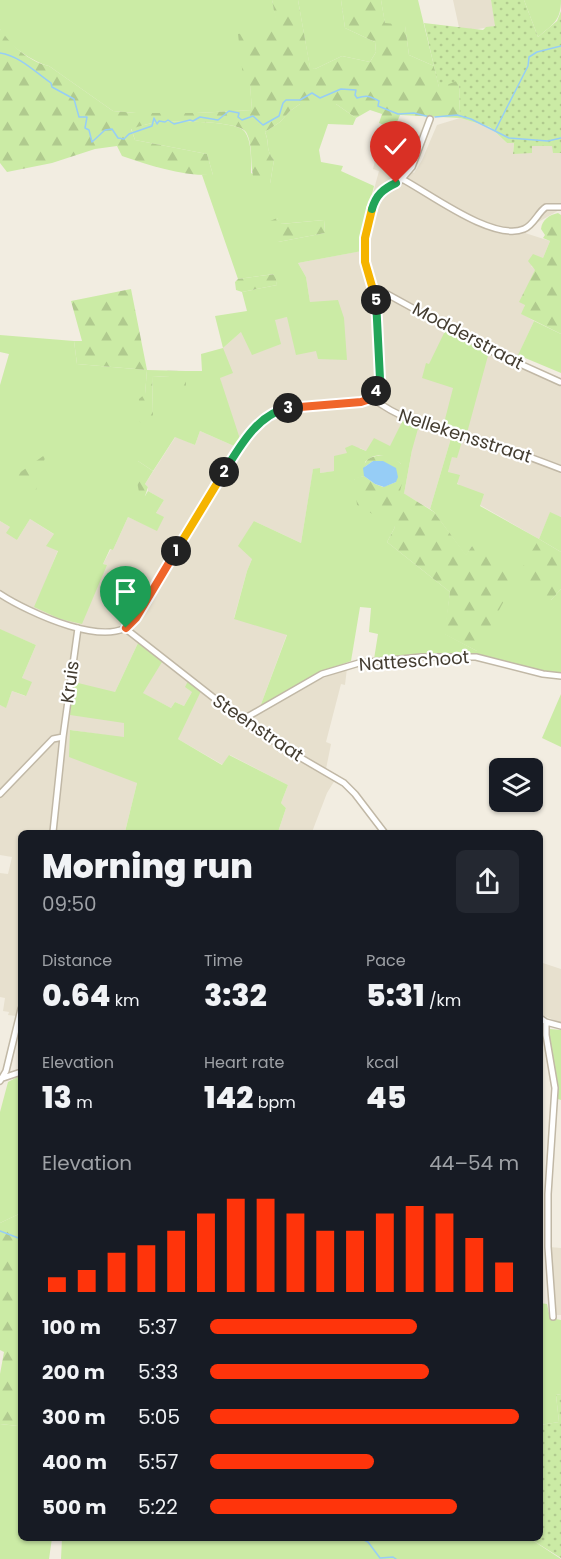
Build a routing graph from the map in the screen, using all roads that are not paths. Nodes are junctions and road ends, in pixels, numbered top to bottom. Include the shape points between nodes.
1 (430, 119) dead end
2 (402, 179) junction
3 (561, 207) edge
4 (376, 296) junction
5 (560, 382) edge
6 (371, 397) junction
7 (561, 469) edge
8 (0, 594) edge
9 (78, 628) junction
10 (126, 628) junction
11 (561, 676) edge
12 (242, 720) junction
13 (63, 736) junction
14 (0, 794) edge
15 (53, 830) edge
16 (382, 830) edge
17 (18, 1020) edge
18 (543, 1020) edge
19 (561, 1026) edge
20 (18, 1073) edge
21 (1, 1079) edge
22 (552, 1317) dead end

1 - 2 street via 416,158
2 - 3 street via 470,219 497,229 526,229 546,207
2 - 4 street via 383,189 375,199 365,238 365,262
4 - 5 street, Modderstraat via 387,294 489,350
4 - 6 street via 380,379
6 - 7 street, Nellekensstraat via 418,423
6 - 10 street via 361,402 283,409 260,423 240,447 141,612
8 - 9 street via 24,608
9 - 10 street via 113,632
9 - 13 street, Kruis
10 - 12 street, Steenstraat
11 - 12 street, Natteschoot via 476,657 359,663 312,679
12 - 16 street, Steenstraat via 344,783
13 - 14 street via 53,740
13 - 15 street, Kruis
17 - 21 street
18 - 19 street
18 - 22 street via 555,1088 548,1194
20 - 21 street

